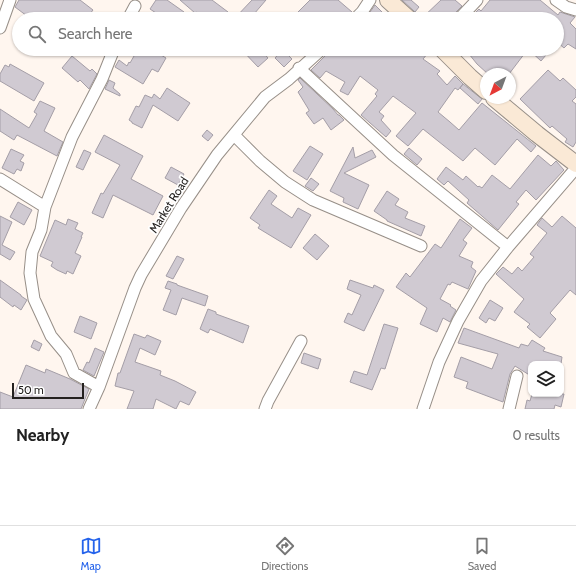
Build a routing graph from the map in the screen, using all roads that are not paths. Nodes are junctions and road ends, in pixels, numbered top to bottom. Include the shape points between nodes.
1 (10, 0) edge
2 (370, 0) edge
3 (388, 0) edge
4 (476, 0) edge
5 (556, 0) edge
6 (135, 6) dead end
7 (576, 10) edge
8 (132, 12) edge
9 (362, 12) edge
10 (401, 12) edge
11 (465, 12) edge
12 (0, 28) edge
13 (111, 56) edge
14 (314, 56) edge
15 (449, 56) edge
16 (299, 68) junction
17 (480, 86) edge
18 (501, 104) edge
19 (234, 135) junction
20 (576, 164) edge
21 (576, 168) edge
22 (0, 179) edge
23 (45, 207) junction
24 (421, 246) dead end
25 (508, 247) junction
26 (301, 341) dead end
27 (518, 376) dead end
28 (99, 387) junction
29 (89, 409) edge
30 (265, 409) edge
31 (424, 409) edge
32 (509, 409) edge

1 - 12 street
2 - 9 street
3 - 10 street
4 - 11 street
5 - 7 street
6 - 8 street
13 - 23 street via 72,137
14 - 16 street, Market Road
15 - 17 street
16 - 19 street, Market Road via 265,98
16 - 25 street via 393,156
18 - 20 street
19 - 24 street via 285,182 313,200
19 - 28 street, Market Road via 180,208 141,275
21 - 25 street
22 - 23 street
23 - 28 street via 41,230 32,252 30,273 34,300 74,372
25 - 31 street via 481,281 458,321 439,362
26 - 30 street
27 - 32 street
28 - 29 street, Market Road

